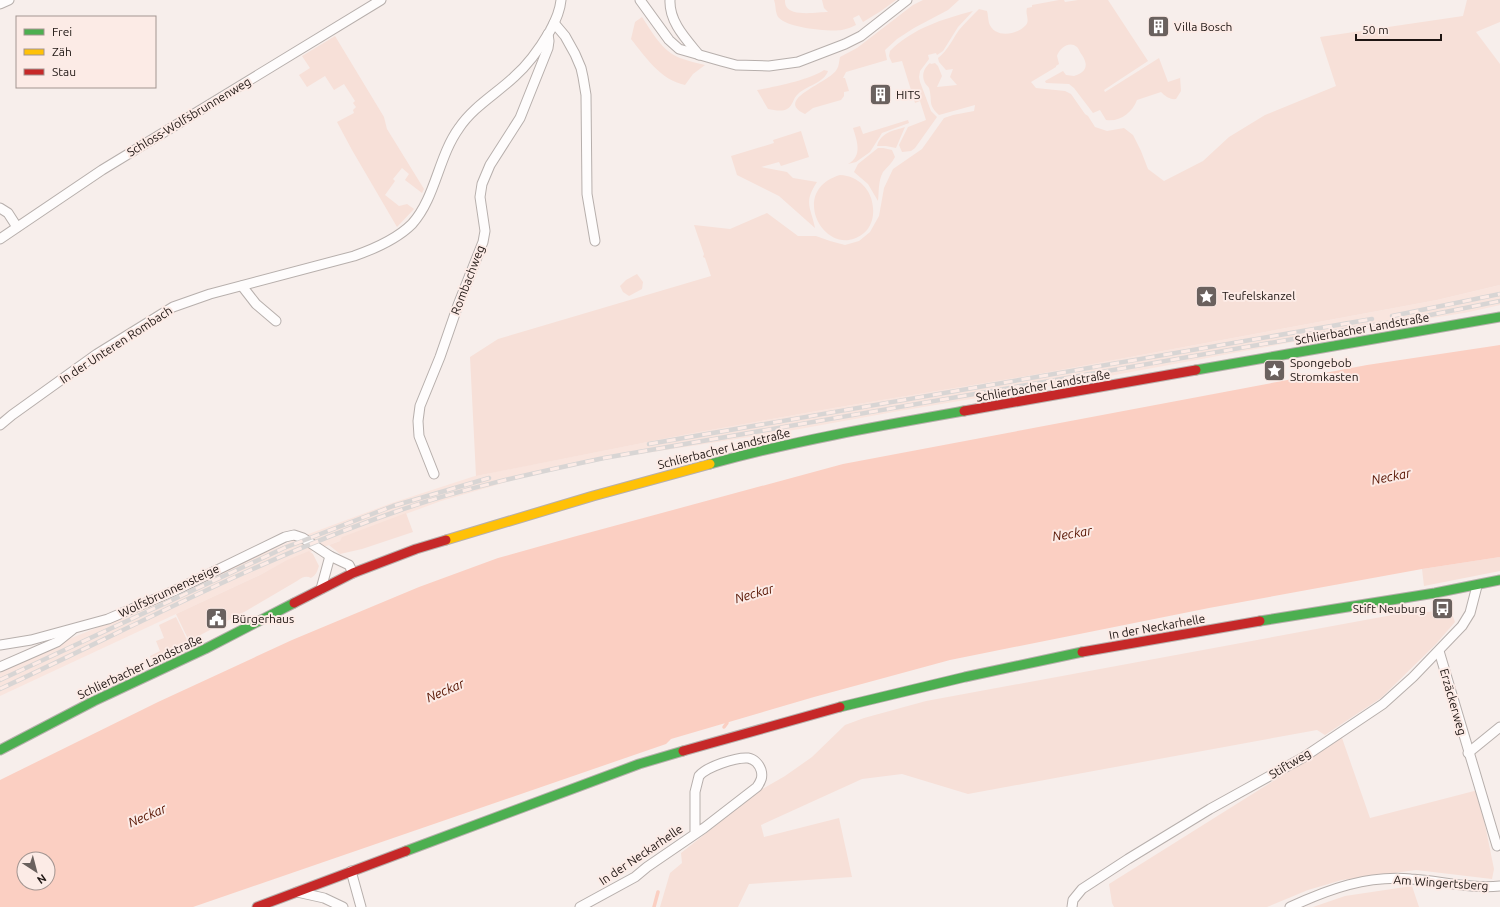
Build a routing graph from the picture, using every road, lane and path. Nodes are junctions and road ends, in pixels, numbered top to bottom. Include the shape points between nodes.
1 (9, 0) edge
2 (381, 0) edge
3 (561, 0) edge
4 (640, 0) edge
5 (670, 0) edge
6 (907, 0) edge
7 (0, 4) edge
8 (554, 23) junction
9 (548, 34) junction
10 (699, 55) junction
11 (0, 208) edge
12 (17, 227) junction
13 (0, 239) edge
14 (595, 241) dead end
15 (242, 286) junction
16 (1500, 317) edge
17 (276, 321) dead end
18 (0, 425) edge
19 (434, 474) dead end
20 (330, 556) junction
21 (353, 573) junction
22 (1500, 580) edge
23 (1477, 586) junction
24 (321, 589) junction
25 (73, 629) junction
26 (0, 645) edge
27 (1439, 651) junction
28 (0, 667) edge
29 (1500, 727) edge
30 (0, 750) edge
31 (1468, 753) junction
32 (695, 833) junction
33 (1497, 846) dead end
34 (351, 871) junction
35 (1500, 886) edge
36 (296, 892) junction
37 (257, 907) edge
38 (343, 907) edge
39 (361, 907) edge
40 (580, 907) edge
41 (1072, 907) edge
42 (1290, 907) edge

1 - 7 street
2 - 12 street, Schloss-Wolfsbrunnenweg via 102,170
3 - 8 street, Rombachweg
4 - 10 street via 674,45 686,52
5 - 10 street via 674,20
6 - 10 street via 853,41 798,62 748,66 721,62
8 - 9 street, Rombachweg
8 - 14 street via 576,54 583,77 586,95 587,194
9 - 15 street, In der Unteren Rombach via 524,67 472,112 458,129 427,201 404,230 367,252
9 - 19 street, Rombachweg via 548,48 520,118 490,165 482,184 480,197 485,231 483,242 420,406 419,436
11 - 12 street via 8,213
12 - 13 street, Schloss-Wolfsbrunnenweg
15 - 17 street via 256,304
15 - 18 street, In der Unteren Rombach via 173,307 88,360
16 - 21 main road, Schlierbacher Landstraße via 799,442 579,500 416,549
20 - 21 street, Wolfsbrunnensteige via 349,565
20 - 24 street
20 - 25 street, Wolfsbrunnensteige via 303,538 290,536 135,608
21 - 24 main road, Schlierbacher Landstraße
22 - 23 main road, In der Neckarhelle
23 - 27 street, Stiftweg via 1470,614
23 - 34 main road, In der Neckarhelle via 1043,660 822,711 639,764
24 - 30 main road, Schlierbacher Landstraße
25 - 26 street, Wolfsbrunnensteige
25 - 28 street via 57,642
27 - 31 street, Erzäckerweg
27 - 41 street, Stiftweg via 1374,711 1304,757 1197,817 1122,863 1077,894
29 - 31 street, Erzäckerweg
31 - 33 street, Erzäckerweg
32 - 32 street, In der Neckarhelle via 757,787 762,777 758,764 748,758 742,758 701,773 695,792
32 - 40 street, In der Neckarhelle via 635,877
34 - 36 main road, In der Neckarhelle
34 - 39 street
35 - 42 street, Am Wingertsberg via 1481,887 1411,878 1386,879 1335,888
36 - 37 main road, In der Neckarhelle
36 - 38 street via 324,898

